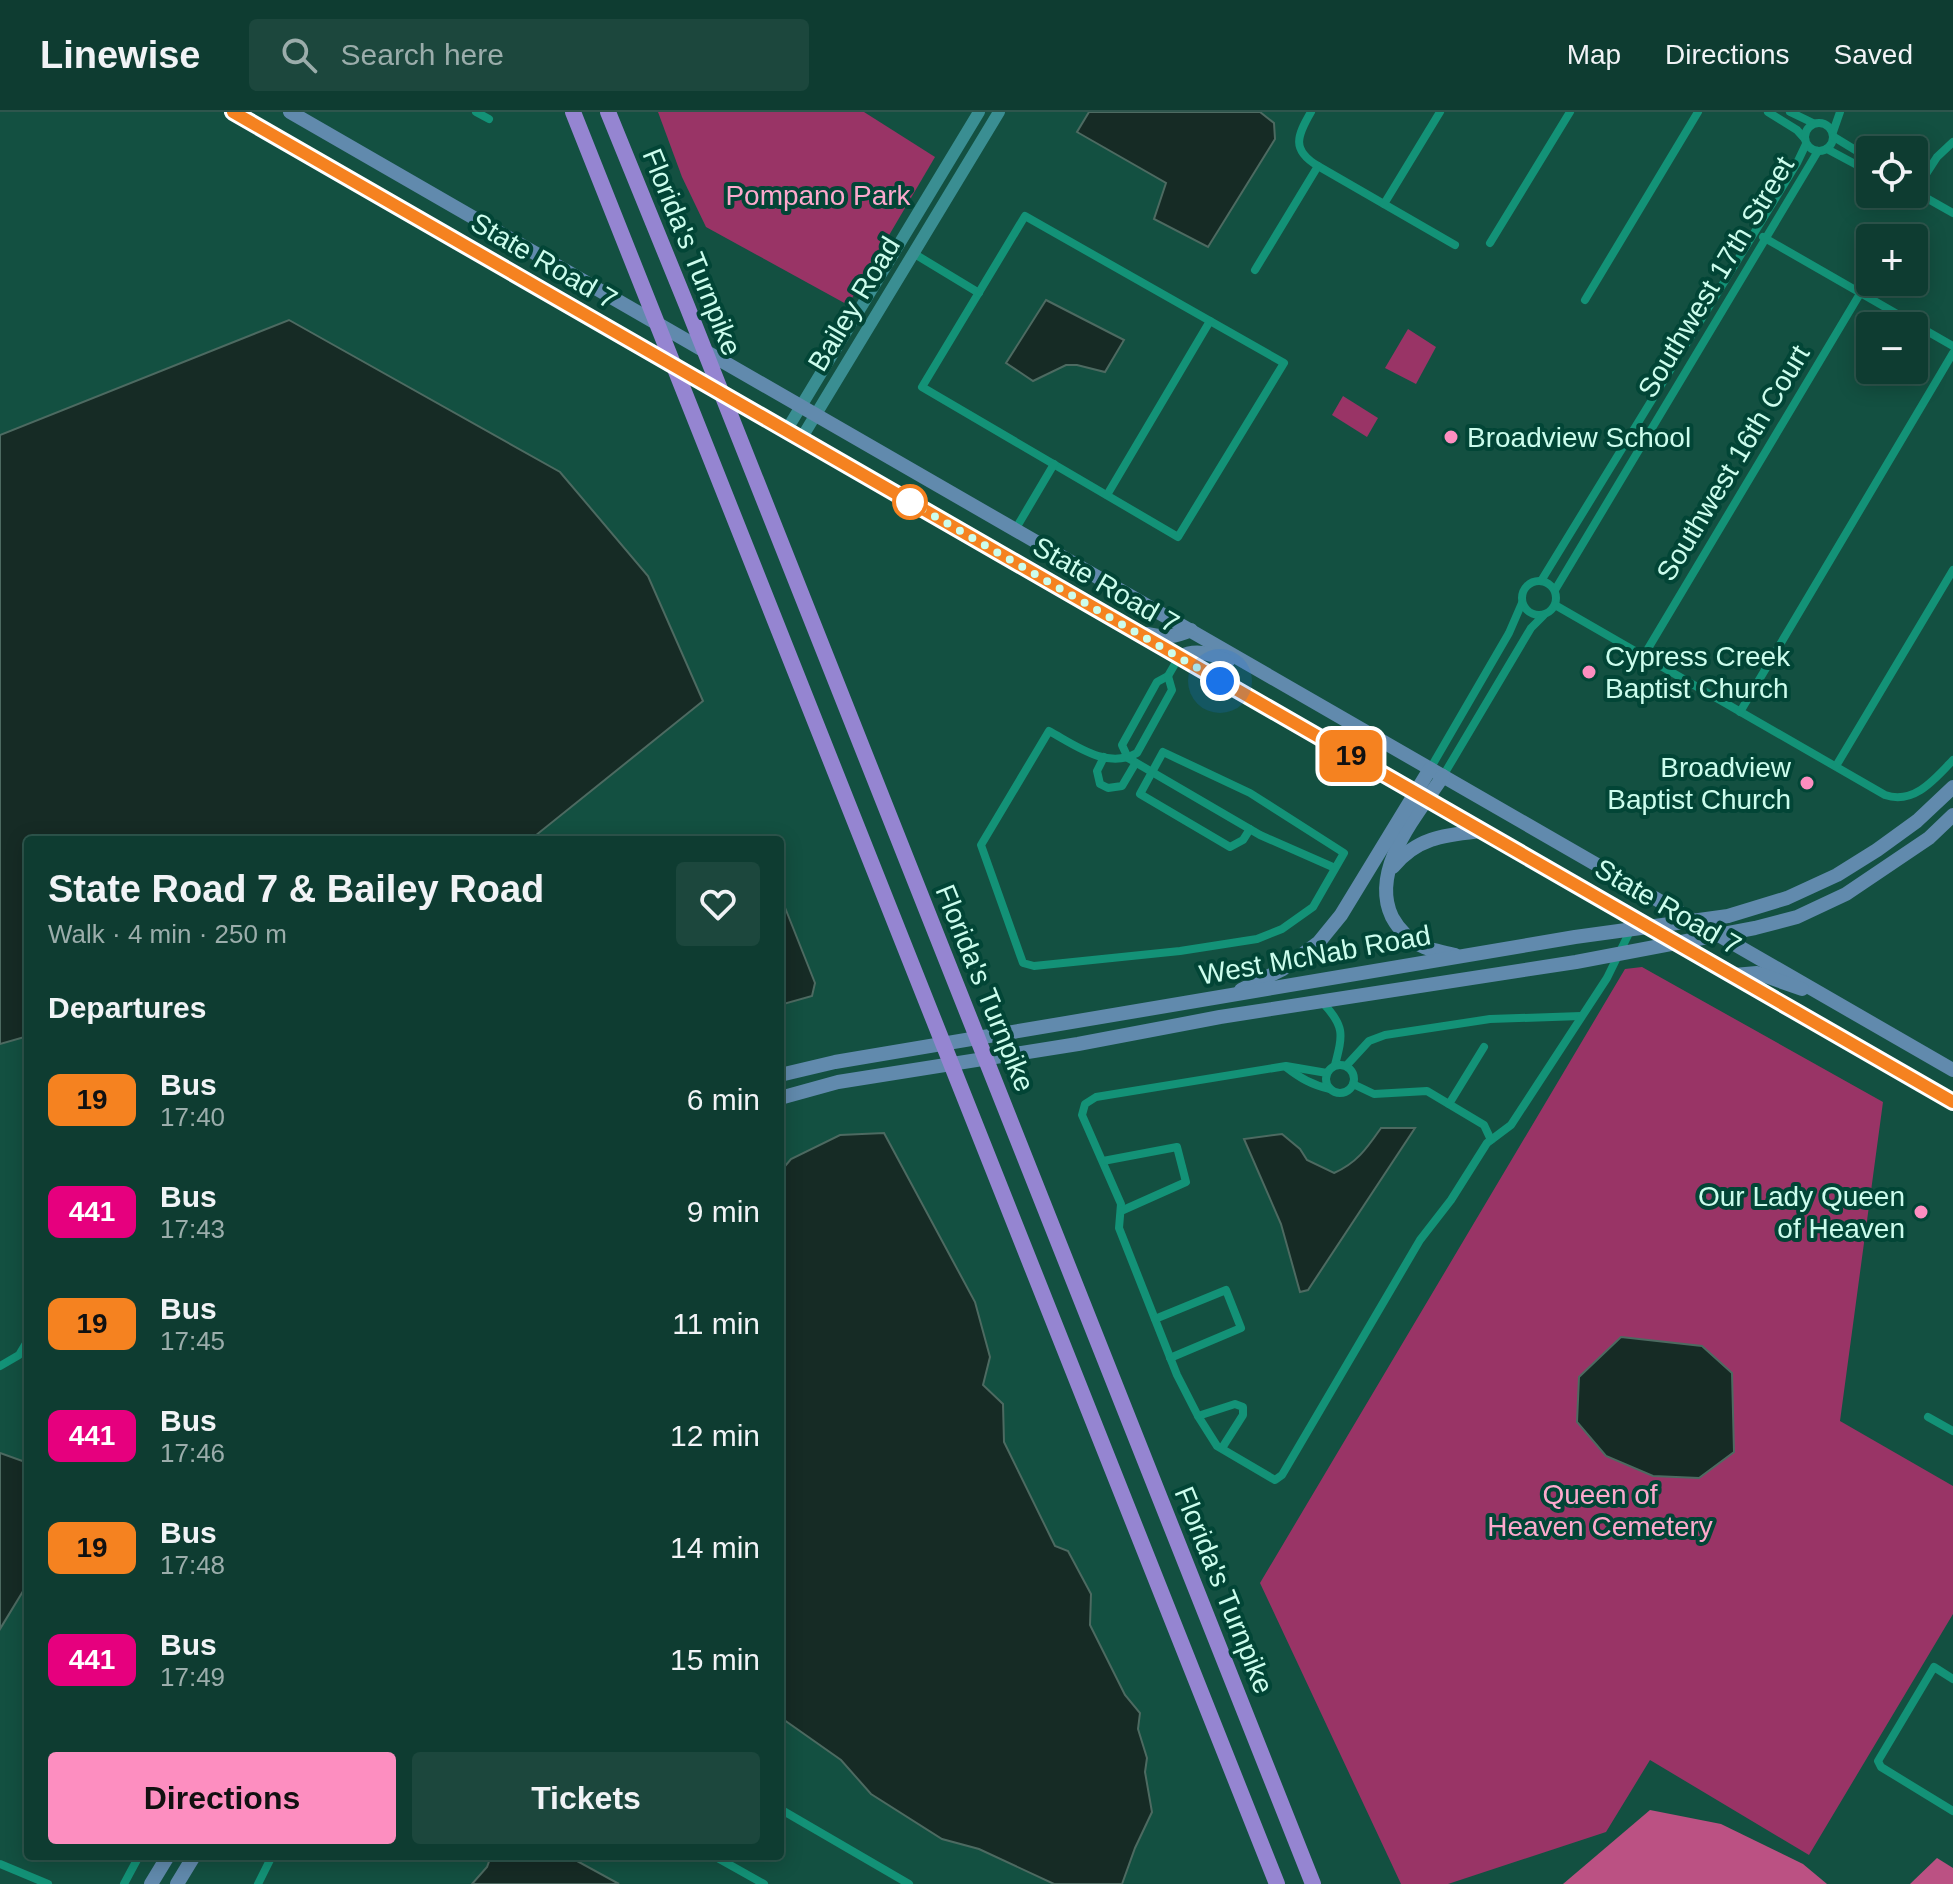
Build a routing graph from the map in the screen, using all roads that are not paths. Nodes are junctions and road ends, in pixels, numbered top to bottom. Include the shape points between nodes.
1 (233, 112) edge
2 (290, 112) edge
3 (476, 112) edge
4 (573, 112) edge
5 (608, 112) edge
6 (979, 112) edge
7 (999, 112) edge
8 (1311, 112) edge
9 (1440, 112) edge
10 (1570, 112) edge
11 (1698, 112) edge
12 (1768, 112) edge
13 (1790, 112) edge
14 (1828, 112) edge
15 (1840, 112) edge
16 (489, 119) dead end
17 (1816, 123) junction
18 (1833, 135) junction
19 (1805, 142) junction
20 (1953, 142) edge
21 (1822, 150) junction
22 (1856, 150) edge
23 (1318, 166) junction
24 (1856, 166) edge
25 (1928, 170) edge
26 (939, 177) junction
27 (954, 186) junction
28 (1928, 198) edge
29 (1384, 204) junction
30 (1953, 213) edge
31 (1754, 232) junction
32 (1765, 238) junction
33 (1490, 243) dead end
34 (1455, 245) dead end
35 (913, 253) junction
36 (1255, 270) dead end
37 (1856, 289) edge
38 (979, 293) junction
39 (1859, 296) edge
40 (1868, 296) edge
41 (1585, 300) dead end
42 (1210, 321) junction
43 (1953, 346) edge
44 (1953, 353) edge
45 (1671, 369) junction
46 (1683, 375) junction
47 (801, 405) junction
48 (815, 414) junction
49 (786, 431) junction
50 (801, 439) junction
51 (1054, 464) junction
52 (1107, 495) junction
53 (1015, 530) junction
54 (1953, 570) edge
55 (1541, 581) junction
56 (1555, 590) junction
57 (1522, 603) junction
58 (1555, 605) junction
59 (1543, 616) junction
60 (1129, 628) junction
61 (1191, 630) junction
62 (1179, 657) junction
63 (1643, 657) junction
64 (1168, 676) junction
65 (1266, 676) junction
66 (1473, 698) junction
67 (1483, 710) junction
68 (1740, 712) junction
69 (1130, 730) junction
70 (1145, 738) junction
71 (1104, 757) junction
72 (1953, 760) edge
73 (1132, 761) junction
74 (1836, 766) junction
75 (1152, 772) junction
76 (1437, 772) junction
77 (1953, 787) edge
78 (1421, 796) junction
79 (1953, 815) edge
80 (1953, 827) edge
81 (1250, 829) junction
82 (1481, 831) junction
83 (1929, 838) junction
84 (1335, 868) junction
85 (1388, 873) junction
86 (1636, 919) junction
87 (1463, 957) junction
88 (1734, 975) junction
89 (1227, 997) junction
90 (1321, 1002) junction
91 (1836, 1002) junction
92 (1581, 1016) junction
93 (1484, 1047) dead end
94 (1335, 1065) junction
95 (1286, 1066) junction
96 (1346, 1066) junction
97 (1953, 1070) edge
98 (1327, 1073) junction
99 (784, 1074) edge
100 (1353, 1084) junction
101 (1330, 1089) junction
102 (784, 1097) edge
103 (1953, 1102) edge
104 (1449, 1104) junction
105 (1491, 1140) junction
106 (1103, 1161) junction
107 (1121, 1211) junction
108 (1155, 1319) junction
109 (24, 1347) edge
110 (1170, 1358) junction
111 (0, 1366) edge
112 (1198, 1416) junction
113 (1928, 1417) dead end
114 (1953, 1431) edge
115 (1222, 1448) junction
116 (1953, 1679) edge
117 (784, 1811) edge
118 (1953, 1811) edge
119 (137, 1860) edge
120 (166, 1860) edge
121 (192, 1860) edge
122 (270, 1860) edge
123 (721, 1860) edge
124 (0, 1864) edge
125 (48, 1884) edge
126 (124, 1884) edge
127 (151, 1884) edge
128 (177, 1884) edge
129 (258, 1884) edge
130 (764, 1884) edge
131 (909, 1884) edge
132 (1277, 1884) edge
133 (1313, 1884) edge

1 - 49 main road, State Road 7
2 - 47 main road, State Road 7
3 - 16 street
4 - 132 highway, Florida's Turnpike
5 - 133 highway, Florida's Turnpike
6 - 26 street, Bailey Road
7 - 27 street, Bailey Road
8 - 23 street via 1299,148
9 - 29 street
10 - 33 street
11 - 41 street
12 - 19 street via 1797,130
13 - 17 street
14 - 17 street
15 - 18 street
17 - 18 street via 1827,125
17 - 19 street via 1806,130
18 - 21 street
18 - 22 street
19 - 21 street
19 - 31 street, Southwest 17th Street
20 - 25 street
21 - 24 street
21 - 32 street, Southwest 17th Street
23 - 29 street
23 - 36 street
26 - 27 street
26 - 47 street, Bailey Road
27 - 35 street, Bailey Road
28 - 30 street
29 - 34 street
31 - 32 street
31 - 45 street, Southwest 17th Street
32 - 37 street
32 - 46 street, Southwest 17th Street
35 - 38 street
35 - 48 street, Bailey Road
38 - 42 street via 1025,216
38 - 51 street via 922,387
39 - 63 street, Southwest 16th Court
40 - 43 street
42 - 52 street
42 - 52 street via 1284,363 1178,537
44 - 68 street
45 - 46 street
45 - 55 street, Southwest 17th Street
46 - 56 street, Southwest 17th Street
47 - 48 main road, State Road 7
47 - 49 street, Bailey Road
48 - 50 street, Bailey Road
48 - 53 main road, State Road 7
49 - 50 main road, State Road 7
50 - 60 main road, State Road 7
51 - 52 street
51 - 53 street
53 - 61 main road, State Road 7
54 - 74 street
55 - 56 street
55 - 57 street via 1525,588
56 - 58 street
57 - 59 street via 1532,615
57 - 66 street
58 - 59 street
58 - 63 street
59 - 67 street
60 - 61 main road via 1164,638
60 - 62 main road, State Road 7
61 - 65 main road, State Road 7
62 - 64 street
62 - 65 main road via 1204,651
62 - 78 main road, State Road 7
63 - 68 street
64 - 69 street via 1157,682
64 - 70 street via 1172,690
65 - 76 main road, State Road 7
66 - 67 street
66 - 76 street
67 - 76 street
68 - 74 street
69 - 70 street
69 - 73 street via 1122,745
70 - 73 street
71 - 73 street
71 - 73 street via 1097,771 1100,784 1108,788 1122,786
71 - 84 street via 1049,731 981,845 1023,963 1034,966 1257,939 1313,907
72 - 74 street via 1921,791 1897,799
73 - 75 street
75 - 81 street
75 - 81 street via 1140,794 1230,847
75 - 84 street via 1163,752 1250,793 1344,853
76 - 78 main road
76 - 91 main road, State Road 7
77 - 87 main road, West McNab Road via 1877,850 1787,898 1728,916
78 - 82 main road, State Road 7
78 - 85 main road
78 - 89 main road via 1319,942 1283,969
79 - 83 main road, West McNab Road
80 - 83 main road
81 - 84 street
82 - 85 main road via 1425,839
82 - 86 main road, State Road 7
83 - 90 main road, West McNab Road via 1846,894 1797,917 1576,962
85 - 87 main road via 1387,906 1405,935 1423,947
86 - 88 main road, State Road 7
86 - 92 street
87 - 89 main road, West McNab Road
88 - 91 main road via 1757,973
88 - 103 main road, State Road 7
89 - 99 main road, West McNab Road
90 - 94 street, West McNab Road via 1341,1028
90 - 102 main road, West McNab Road via 838,1082
91 - 97 main road, State Road 7
92 - 96 street via 1490,1019 1385,1035 1369,1041
92 - 105 street via 1511,1125
93 - 104 street
94 - 96 street
94 - 98 street
95 - 98 street
95 - 101 street via 1301,1079
95 - 106 street via 1096,1097 1085,1104 1082,1115
96 - 100 street via 1353,1071
98 - 101 street
100 - 101 street via 1343,1093
100 - 104 street via 1374,1094 1427,1091
104 - 105 street via 1484,1125
105 - 115 street via 1420,1240 1282,1475 1275,1480
106 - 107 street
106 - 107 street via 1177,1147 1186,1182
107 - 108 street via 1119,1228
108 - 110 street
108 - 110 street via 1226,1290 1241,1328
109 - 111 street
110 - 112 street
112 - 115 street
112 - 115 street via 1235,1404 1243,1407
113 - 114 street
116 - 118 street via 1934,1667 1878,1761
117 - 131 street
119 - 126 street
120 - 127 main road
121 - 128 main road
122 - 129 street
123 - 130 street
124 - 125 street

